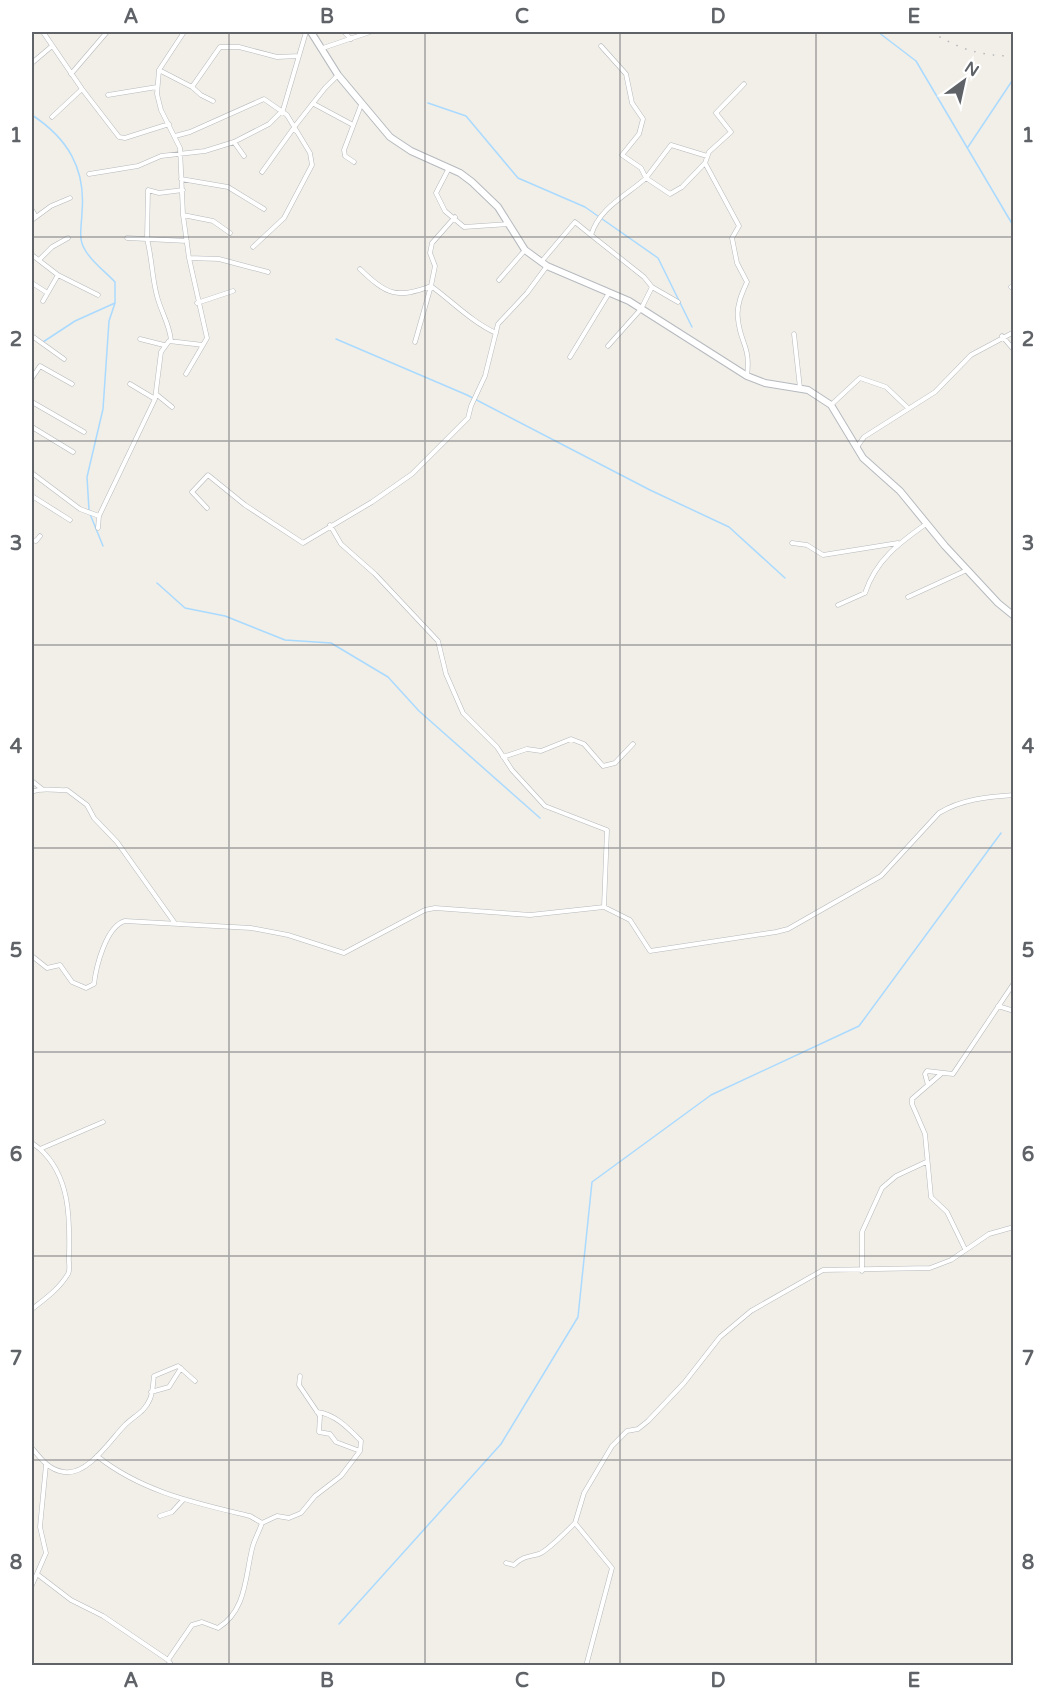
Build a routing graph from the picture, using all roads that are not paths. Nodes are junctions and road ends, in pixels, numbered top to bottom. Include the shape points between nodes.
1 (43, 32) edge
2 (107, 32) edge
3 (184, 32) edge
4 (306, 32) edge
5 (312, 32) edge
6 (344, 32) edge
7 (370, 32) edge
8 (351, 39) junction
9 (52, 46) junction
10 (601, 46) dead end
11 (323, 48) junction
12 (299, 56) junction
13 (32, 63) edge
14 (159, 70) junction
15 (71, 74) junction
16 (338, 75) junction
17 (744, 84) dead end
18 (157, 87) junction
19 (192, 87) junction
20 (82, 89) junction
21 (108, 95) dead end
22 (213, 101) dead end
23 (314, 104) junction
24 (362, 104) junction
25 (283, 111) junction
26 (52, 117) dead end
27 (169, 124) junction
28 (353, 124) junction
29 (295, 126) junction
30 (299, 133) junction
31 (175, 136) junction
32 (234, 142) junction
33 (181, 154) junction
34 (244, 156) dead end
35 (707, 156) junction
36 (354, 162) dead end
37 (705, 163) junction
38 (449, 167) junction
39 (262, 172) dead end
40 (89, 174) dead end
41 (646, 178) junction
42 (181, 179) junction
43 (183, 190) junction
44 (70, 198) dead end
45 (264, 209) dead end
46 (32, 210) edge
47 (183, 215) junction
48 (455, 217) junction
49 (34, 218) edge
50 (509, 224) junction
51 (230, 233) dead end
52 (591, 235) junction
53 (127, 237) dead end
54 (68, 238) dead end
55 (147, 240) junction
56 (187, 241) junction
57 (253, 248) dead end
58 (525, 250) junction
59 (32, 255) edge
60 (189, 258) junction
61 (39, 260) junction
62 (544, 263) junction
63 (360, 270) dead end
64 (268, 272) dead end
65 (58, 275) junction
66 (499, 280) dead end
67 (32, 283) edge
68 (432, 286) junction
69 (652, 287) junction
70 (233, 291) dead end
71 (46, 292) junction
72 (610, 292) junction
73 (98, 296) dead end
74 (44, 301) dead end
75 (678, 302) dead end
76 (197, 303) junction
77 (642, 309) junction
78 (1014, 332) edge
79 (496, 333) junction
80 (794, 334) dead end
81 (32, 336) edge
82 (1002, 336) junction
83 (140, 339) dead end
84 (171, 341) junction
85 (415, 342) dead end
86 (164, 345) junction
87 (203, 345) junction
88 (608, 346) dead end
89 (1014, 350) edge
90 (570, 357) dead end
91 (64, 359) dead end
92 (186, 374) dead end
93 (747, 376) junction
94 (32, 378) edge
95 (72, 384) dead end
96 (130, 384) dead end
97 (800, 388) junction
98 (155, 396) junction
99 (32, 402) edge
100 (831, 405) junction
101 (172, 407) dead end
102 (908, 408) junction
103 (32, 427) edge
104 (84, 432) dead end
105 (857, 448) junction
106 (73, 452) dead end
107 (32, 473) edge
108 (32, 496) edge
109 (207, 508) dead end
110 (99, 516) junction
111 (70, 520) dead end
112 (927, 524) junction
113 (330, 525) junction
114 (98, 528) dead end
115 (40, 536) dead end
116 (32, 540) edge
117 (792, 543) dead end
118 (899, 543) junction
119 (968, 570) junction
120 (908, 597) dead end
121 (838, 605) dead end
122 (1014, 616) edge
123 (633, 744) dead end
124 (503, 757) junction
125 (32, 781) edge
126 (42, 790) junction
127 (32, 792) edge
128 (1014, 795) edge
129 (604, 907) junction
130 (174, 922) junction
131 (32, 956) edge
132 (1014, 983) edge
133 (998, 1006) junction
134 (1014, 1011) edge
135 (942, 1073) junction
136 (928, 1085) junction
137 (103, 1122) dead end
138 (32, 1143) edge
139 (40, 1149) junction
140 (926, 1162) junction
141 (1014, 1227) edge
142 (965, 1250) junction
143 (862, 1271) junction
144 (32, 1309) edge
145 (181, 1368) junction
146 (300, 1376) dead end
147 (195, 1381) dead end
148 (151, 1392) junction
149 (317, 1412) junction
150 (32, 1448) edge
151 (360, 1451) junction
152 (97, 1456) junction
153 (46, 1465) junction
154 (183, 1500) junction
155 (160, 1516) dead end
156 (262, 1522) junction
157 (575, 1523) junction
158 (506, 1563) dead end
159 (37, 1574) junction
160 (32, 1584) edge
161 (168, 1660) junction
162 (172, 1665) edge
163 (586, 1665) edge

1 - 9 street
2 - 15 street
3 - 14 street
4 - 12 street
5 - 11 street
6 - 8 street
7 - 8 street
8 - 11 street
9 - 13 street
9 - 15 street
10 - 41 street via 626,74 632,103 643,119 639,134 622,155 640,168
11 - 16 street
12 - 19 street via 277,57 239,46 220,47
12 - 25 street
14 - 18 street
14 - 19 street
15 - 20 street
16 - 23 street
16 - 24 street
17 - 35 street via 716,113 731,132
18 - 21 street
18 - 27 street via 158,102
19 - 22 street
20 - 26 street
20 - 27 street via 119,137
23 - 28 street
23 - 29 street
24 - 28 street
24 - 38 street via 400,145
25 - 29 street
25 - 31 street via 262,99
25 - 32 street via 269,124
27 - 31 street
28 - 36 street via 344,154
29 - 30 street
30 - 39 street via 293,129
30 - 57 street via 312,165 284,218
31 - 33 street
32 - 33 street
32 - 34 street
33 - 40 street
33 - 42 street
35 - 37 street
35 - 41 street via 671,145
37 - 41 street via 670,194
37 - 93 street via 739,226 732,238 737,263 747,282 738,319 747,345
38 - 48 street via 436,193 445,211
38 - 50 street via 484,194
41 - 52 street via 596,220
42 - 43 street
42 - 45 street via 228,187
43 - 47 street
43 - 55 street via 148,190
44 - 49 street
46 - 49 street
47 - 51 street via 213,221
47 - 56 street
48 - 50 street via 464,226
48 - 68 street via 432,243
50 - 58 street
52 - 62 street via 576,222
52 - 69 street
53 - 55 street
54 - 61 street
55 - 56 street
55 - 84 street
56 - 60 street
58 - 62 street
58 - 66 street
59 - 61 street
60 - 64 street via 219,259
60 - 76 street
61 - 65 street
62 - 72 street
62 - 79 street via 527,293 503,316
63 - 68 street via 377,286 406,296
65 - 71 street
65 - 73 street
67 - 71 street
68 - 79 street via 478,325
68 - 85 street
69 - 75 street
69 - 77 street
70 - 76 street
71 - 74 street
72 - 77 street
72 - 90 street
76 - 87 street via 207,338
77 - 88 street
77 - 93 street
78 - 82 street
79 - 113 street via 485,376 468,418 412,474 355,513
80 - 97 street
81 - 91 street
82 - 89 street
82 - 102 street via 961,362 935,392
83 - 86 street
84 - 86 street
84 - 87 street
86 - 98 street
87 - 92 street
93 - 97 street
94 - 95 street via 40,366
96 - 98 street
97 - 100 street
98 - 101 street
98 - 110 street
99 - 104 street
100 - 102 street via 861,378 886,387
100 - 105 street
102 - 105 street via 864,437
103 - 106 street
105 - 112 street
107 - 110 street via 80,509
108 - 111 street
109 - 113 street via 192,492 208,475 300,543
110 - 114 street
112 - 118 street
112 - 119 street
113 - 124 street via 341,544 438,641 446,674 463,713
115 - 116 street
117 - 118 street via 807,545 823,555
118 - 121 street via 884,557 866,592
119 - 120 street
119 - 122 street
123 - 124 street via 615,763 603,766 584,744 571,739 541,751 527,748
124 - 129 street via 545,806 607,830
125 - 126 street
126 - 127 street
126 - 130 street via 67,790 87,805
128 - 129 street via 977,798 949,807 881,876 788,929 650,951 630,920
129 - 130 street via 530,915 435,908 344,953 251,928
130 - 131 street via 120,922 99,959 94,984 86,987 72,982 60,965 47,968
132 - 133 street
133 - 134 street
133 - 135 street via 953,1074
135 - 136 street
135 - 136 street via 927,1071
136 - 140 street via 912,1099 925,1134
137 - 139 street
138 - 139 street
139 - 144 street via 53,1160 67,1194 70,1269 55,1292
140 - 142 street via 932,1197 947,1212
140 - 143 street via 896,1176 882,1188 862,1232
141 - 142 street via 989,1234
142 - 143 street via 930,1269
143 - 157 street via 823,1270 757,1306 728,1329 648,1421 627,1431 612,1446 584,1493
145 - 147 street
145 - 148 street via 169,1388
145 - 148 street via 154,1376
146 - 149 street via 299,1384
148 - 152 street via 140,1414
149 - 151 street via 346,1426 361,1441
149 - 151 street via 321,1420 319,1432
150 - 153 street
151 - 156 street via 341,1476 315,1496 301,1514
152 - 153 street via 73,1472
152 - 154 street via 157,1492
153 - 159 street via 40,1527 46,1553
154 - 155 street via 172,1512
154 - 156 street
156 - 161 street via 252,1546 239,1606 227,1623 218,1628 202,1622 192,1625
157 - 158 street via 559,1541 539,1554 524,1556 514,1565
157 - 163 street via 612,1568
159 - 160 street
159 - 161 street via 65,1596 103,1616
161 - 162 street

